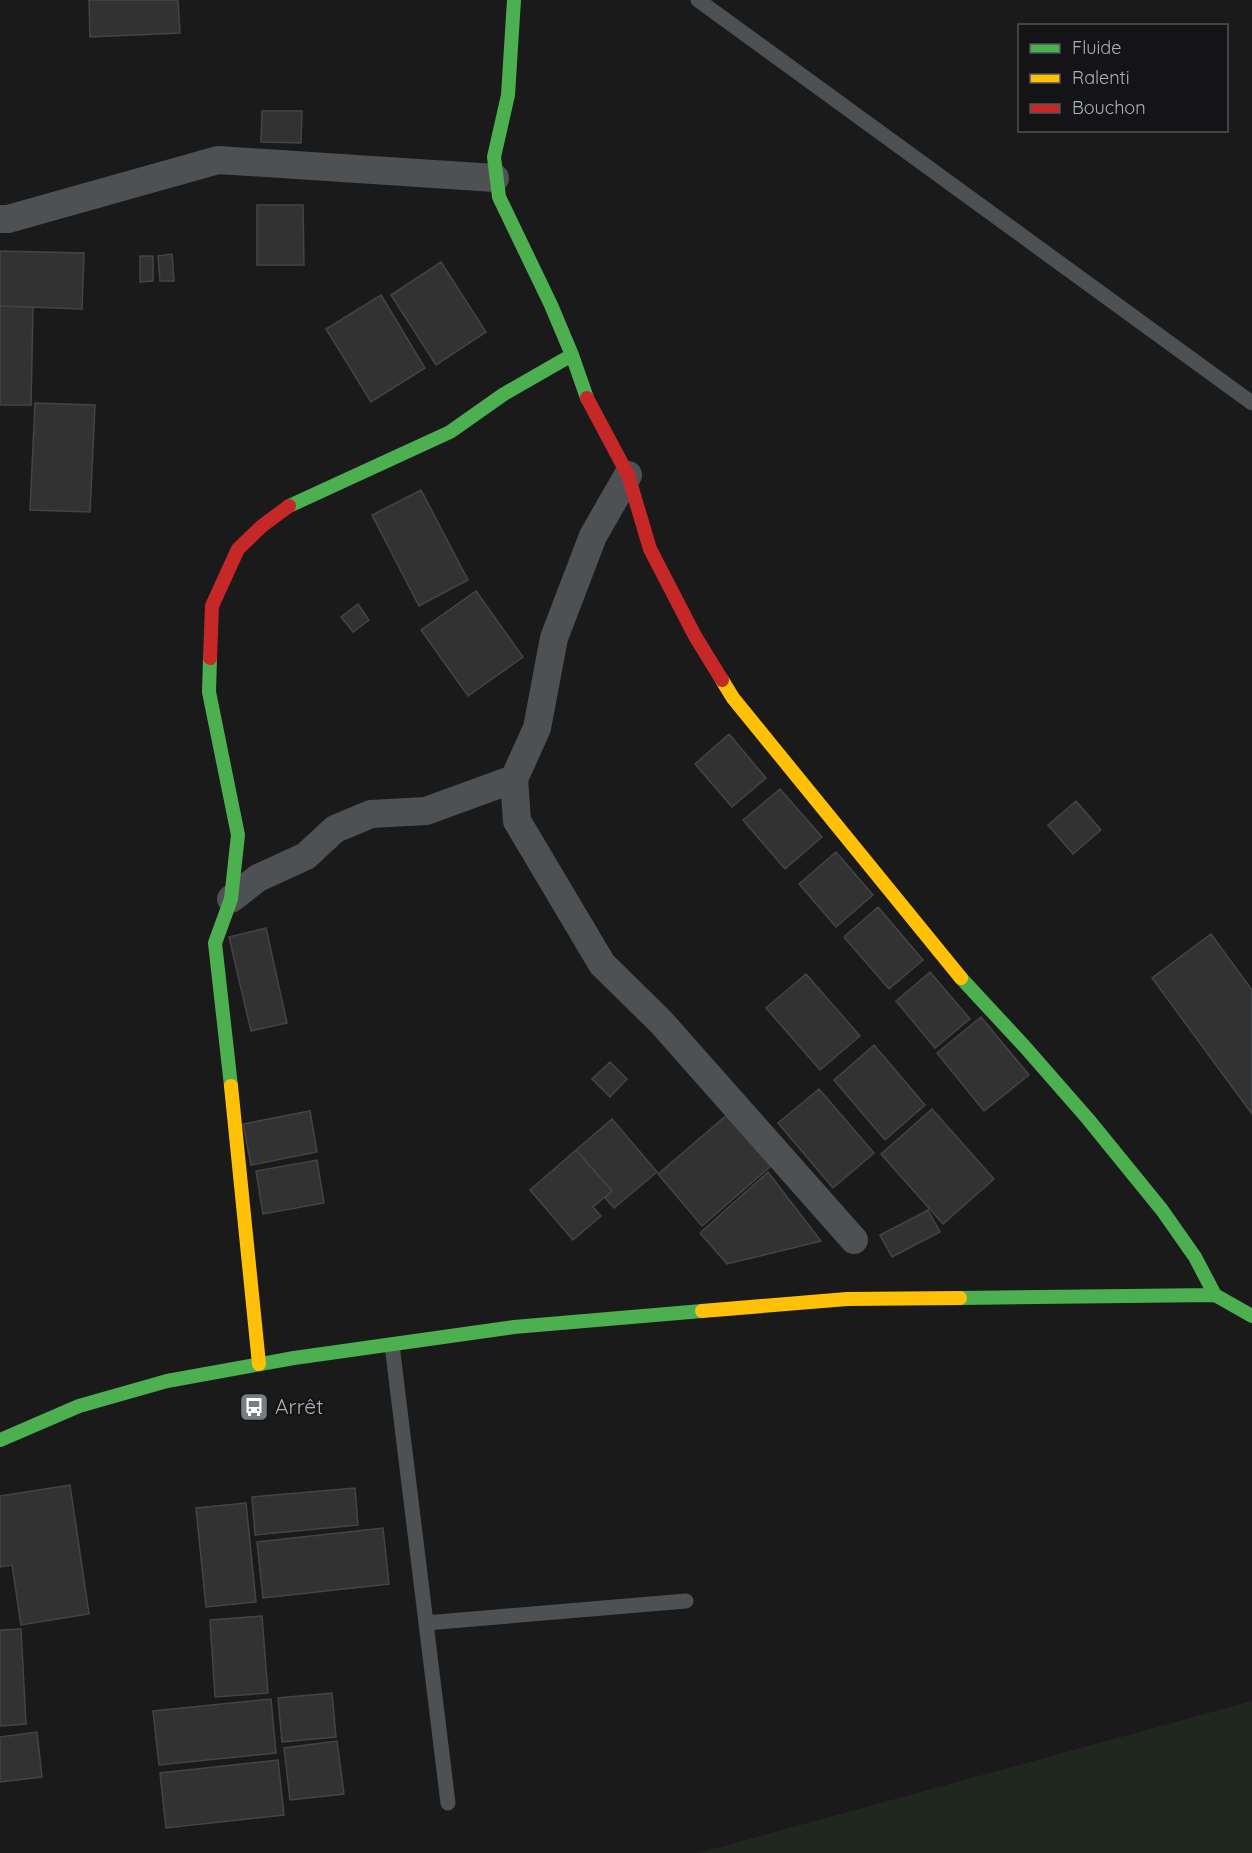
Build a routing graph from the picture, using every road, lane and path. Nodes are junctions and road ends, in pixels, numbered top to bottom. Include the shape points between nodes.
1 (514, 0) edge
2 (698, 0) edge
3 (495, 178) junction
4 (0, 219) edge
5 (572, 355) junction
6 (1252, 403) edge
7 (628, 475) junction
8 (514, 779) junction
9 (231, 899) junction
10 (854, 1240) dead end
11 (1215, 1295) junction
12 (1252, 1316) edge
13 (392, 1345) junction
14 (259, 1364) junction
15 (0, 1440) edge
16 (686, 1601) dead end
17 (426, 1623) junction
18 (448, 1803) dead end

1 - 3 street via 508,95 494,157
2 - 6 lane
3 - 4 street via 219,160
3 - 5 street via 508,219 533,264
5 - 7 street via 585,394
5 - 9 street via 504,394 450,432 292,504 238,549 212,606 209,692 238,835
7 - 8 street via 593,536 554,638 537,728
7 - 11 street via 650,549 733,698 957,974 1088,1119 1162,1210 1195,1257
8 - 9 street via 426,811 371,814 344,825 306,856 258,878
8 - 10 street via 517,821 602,964 661,1022
9 - 14 street via 214,943
11 - 12 street
11 - 13 street via 847,1299 514,1327
13 - 14 street
13 - 17 lane
14 - 15 street via 167,1381 80,1406
16 - 17 lane
17 - 18 lane

